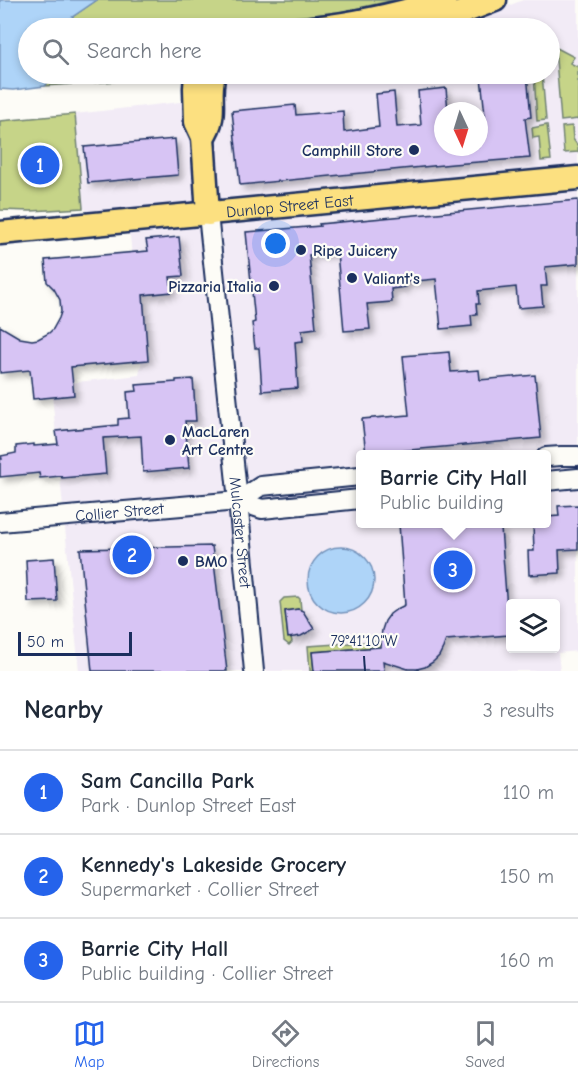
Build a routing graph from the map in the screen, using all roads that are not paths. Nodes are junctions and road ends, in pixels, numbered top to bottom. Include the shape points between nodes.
1 (445, 0) edge
2 (495, 0) edge
3 (378, 18) edge
4 (446, 18) edge
5 (195, 84) edge
6 (212, 84) edge
7 (203, 137) junction
8 (578, 178) edge
9 (208, 214) junction
10 (0, 233) edge
11 (578, 456) edge
12 (551, 457) edge
13 (356, 476) edge
14 (578, 478) edge
15 (551, 481) edge
16 (356, 499) edge
17 (238, 501) junction
18 (0, 522) edge
19 (254, 671) edge

1 - 3 main road
2 - 4 main road
5 - 7 main road via 196,122
6 - 7 main road via 212,120
7 - 9 main road
8 - 9 main road, Dunlop Street East
9 - 10 main road, Dunlop Street East
9 - 17 street, Mulcaster Street
11 - 12 street
13 - 17 street, Collier Street via 261,486
14 - 15 street
16 - 17 street, Collier Street via 262,508
17 - 18 street, Collier Street
17 - 19 street, Mulcaster Street

